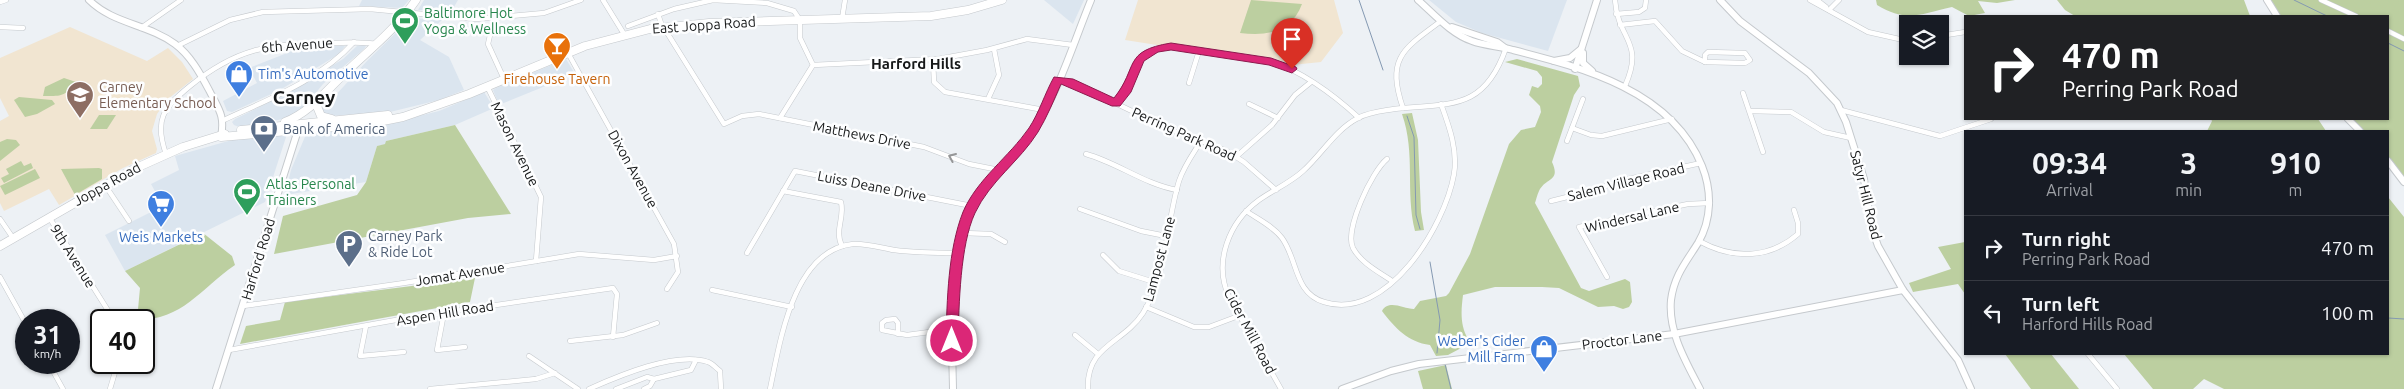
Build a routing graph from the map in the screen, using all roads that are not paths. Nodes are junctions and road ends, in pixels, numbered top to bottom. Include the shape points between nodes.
1 (6, 0) edge
2 (89, 0) edge
3 (169, 0) edge
4 (181, 0) edge
5 (416, 0) edge
6 (581, 0) edge
7 (603, 0) edge
8 (845, 0) edge
9 (1091, 0) edge
10 (1418, 0) edge
11 (1597, 0) edge
12 (1614, 0) edge
13 (1646, 0) edge
14 (1720, 0) edge
15 (1810, 0) edge
16 (1817, 0) edge
17 (1839, 0) edge
18 (2266, 0) edge
19 (2321, 0) edge
20 (702, 1) edge
21 (998, 1) edge
22 (0, 2) edge
23 (166, 9) junction
24 (1829, 10) junction
25 (408, 12) junction
26 (658, 14) junction
27 (1616, 14) junction
28 (2276, 15) edge
29 (2354, 15) edge
30 (494, 18) junction
31 (842, 19) junction
32 (800, 20) junction
33 (1441, 21) junction
34 (1620, 25) junction
35 (628, 26) dead end
36 (0, 27) edge
37 (663, 27) junction
38 (23, 28) dead end
39 (141, 28) junction
40 (1964, 32) edge
41 (2389, 32) edge
42 (624, 34) junction
43 (1949, 35) edge
44 (1899, 39) edge
45 (2404, 39) edge
46 (354, 42) junction
47 (377, 44) junction
48 (1073, 45) junction
49 (177, 46) junction
50 (1584, 46) junction
51 (994, 48) junction
52 (1506, 48) junction
53 (1199, 50) junction
54 (568, 53) junction
55 (933, 60) junction
56 (1550, 61) junction
57 (1705, 62) junction
58 (813, 65) junction
59 (1575, 69) junction
60 (1596, 75) junction
61 (200, 76) junction
62 (504, 79) junction
63 (1058, 79) junction
64 (1311, 82) junction
65 (1189, 83) dead end
66 (487, 86) junction
67 (1625, 86) junction
68 (1744, 93) dead end
69 (988, 99) junction
70 (1582, 99) dead end
71 (1116, 103) junction
72 (316, 104) junction
73 (1249, 104) dead end
74 (1442, 104) junction
75 (1403, 108) junction
76 (1044, 110) junction
77 (1841, 110) junction
78 (418, 111) junction
79 (1750, 111) junction
80 (780, 118) junction
81 (1278, 118) junction
82 (1359, 118) junction
83 (1672, 119) junction
84 (224, 120) junction
85 (342, 120) junction
86 (1988, 120) edge
87 (2349, 120) edge
88 (273, 125) junction
89 (300, 127) junction
90 (1572, 128) junction
91 (2359, 130) edge
92 (220, 137) junction
93 (1851, 138) junction
94 (1201, 141) junction
95 (1567, 141) dead end
96 (1763, 152) dead end
97 (166, 154) junction
98 (1086, 154) dead end
99 (1236, 156) junction
100 (1387, 159) dead end
101 (2389, 162) edge
102 (1701, 163) junction
103 (999, 170) junction
104 (2404, 182) edge
105 (105, 184) junction
106 (1177, 190) junction
107 (1276, 190) junction
108 (783, 191) junction
109 (1551, 201) dead end
110 (1710, 203) junction
111 (972, 206) junction
112 (1080, 209) dead end
113 (1794, 210) dead end
114 (1246, 211) junction
115 (49, 217) junction
116 (0, 219) edge
117 (129, 221) dead end
118 (963, 233) junction
119 (1166, 236) junction
120 (13, 238) junction
121 (1005, 242) dead end
122 (1699, 242) junction
123 (0, 246) edge
124 (842, 246) junction
125 (747, 253) dead end
126 (959, 253) junction
127 (1103, 255) dead end
128 (677, 256) junction
129 (536, 261) junction
130 (0, 277) edge
131 (1607, 277) dead end
132 (1392, 281) junction
133 (1154, 282) junction
134 (667, 289) dead end
135 (712, 290) dead end
136 (1902, 290) junction
137 (243, 306) junction
138 (792, 307) junction
139 (1146, 307) junction
140 (18, 309) edge
141 (107, 309) edge
142 (444, 312) junction
143 (1241, 316) junction
144 (657, 323) dead end
145 (366, 326) junction
146 (952, 329) junction
147 (898, 334) dead end
148 (1674, 334) junction
149 (1075, 335) dead end
150 (613, 337) junction
151 (570, 341) dead end
152 (465, 347) dead end
153 (229, 350) junction
154 (404, 352) dead end
155 (1098, 354) junction
156 (2089, 355) edge
157 (529, 356) dead end
158 (696, 360) junction
159 (555, 373) junction
160 (55, 374) edge
161 (114, 374) edge
162 (654, 379) junction
163 (63, 389) edge
164 (110, 389) edge
165 (216, 389) edge
166 (430, 389) edge
167 (578, 389) edge
168 (589, 389) edge
169 (616, 389) edge
170 (644, 389) edge
171 (721, 389) edge
172 (770, 389) edge
173 (953, 389) edge
174 (1088, 389) edge
175 (1281, 389) edge
176 (1342, 389) edge
177 (1700, 389) edge
178 (1971, 389) edge
179 (2117, 389) edge

1 - 22 street
2 - 39 street via 104,12
3 - 23 street
4 - 23 street
5 - 25 main road
6 - 30 street via 544,13
7 - 42 street
8 - 31 street
9 - 48 street
10 - 33 street
11 - 50 street
12 - 27 street
13 - 27 street via 1641,12
14 - 77 street, Satyr Hill Road via 1740,21 1809,73
15 - 24 street
16 - 24 street
17 - 24 street
18 - 28 street
19 - 29 street
20 - 26 street
20 - 32 street via 773,4 794,11
21 - 31 main road, East Joppa Road via 942,15
23 - 39 street
24 - 44 street via 1868,32
25 - 30 street via 448,18
25 - 47 main road
25 - 49 street via 370,9 256,13 230,20
26 - 35 street
26 - 37 street
27 - 34 street
30 - 62 street via 488,44
31 - 32 main road, East Joppa Road
32 - 37 main road, East Joppa Road
32 - 58 street via 800,38
33 - 52 street via 1472,41
33 - 75 street via 1406,48 1396,61 1394,79
34 - 57 street via 1655,21 1682,51
34 - 67 street via 1632,46 1635,60
36 - 38 street
37 - 42 main road, East Joppa Road
37 - 80 street, Matthews Drive via 724,124 752,114
39 - 49 street
40 - 43 street
41 - 45 street
42 - 54 main road, East Joppa Road
46 - 47 street, 6th Avenue
46 - 61 street, 6th Avenue via 262,46 226,59
46 - 84 street via 341,56 292,86
47 - 72 main road
48 - 51 street via 1027,39
48 - 63 street
49 - 61 street via 191,60
50 - 56 street via 1570,58
50 - 59 street
50 - 60 street via 1583,63
51 - 55 street
51 - 69 street via 999,75
52 - 56 street
52 - 74 street, Cider Mill Road via 1493,78 1483,90 1466,99
53 - 64 street via 1279,64
53 - 65 street
53 - 71 street via 1171,46 1144,55 1137,62 1125,92
54 - 62 main road, East Joppa Road
54 - 128 street, Dixon Avenue via 668,231
55 - 58 street
55 - 69 street via 933,79 939,89
56 - 59 street
57 - 57 street via 1708,52 1745,53 1750,60 1745,63
58 - 80 street
59 - 60 street
60 - 67 street
61 - 84 street
61 - 97 street, 6th Avenue via 171,102 162,115 158,132
62 - 66 main road, East Joppa Road
63 - 71 street, Perring Park Road
63 - 76 street
64 - 81 street
64 - 82 street
66 - 78 main road, East Joppa Road
66 - 129 street, Mason Avenue via 541,197
67 - 83 street
68 - 79 street
69 - 76 street
70 - 90 street
71 - 94 street, Perring Park Road
72 - 85 main road via 321,116
72 - 88 main road via 297,117
72 - 89 main road, Harford Road
73 - 81 street
74 - 75 street, Cider Mill Road
74 - 132 street via 1454,146 1452,180 1428,241
75 - 82 street, Cider Mill Road via 1374,112
76 - 103 street via 1028,138
77 - 86 street via 1940,136
77 - 93 street, Satyr Hill Road
78 - 85 main road, East Joppa Road
78 - 89 main road, East Joppa Road via 403,118 368,124
79 - 93 street via 1791,112 1824,132
79 - 96 street
103 -> 80 street, Matthews Drive via 964,162 924,147
81 - 99 street
82 - 107 street, Cider Mill Road via 1345,127 1310,165
83 - 90 street via 1602,136
83 - 102 street via 1690,141
84 - 92 street
85 - 89 main road, East Joppa Road
87 - 91 street
88 - 89 main road, Joppa Road
88 - 92 main road, Joppa Road
89 - 92 main road, Joppa Road
89 - 137 street, Harford Road
90 - 95 street
92 - 97 main road, Joppa Road
93 - 136 street, Satyr Hill Road via 1866,184 1874,235
94 - 99 street, Perring Park Road
94 - 106 street, Lampost Lane via 1182,173
97 - 105 main road, Joppa Road
98 - 106 street via 1160,187
99 - 107 street, Perring Park Road
100 - 132 street via 1375,171 1349,234 1360,258
101 - 104 street
102 - 109 street, Salem Village Road via 1619,181
102 - 110 street
103 - 111 street
105 - 115 main road, Joppa Road
105 - 117 street
106 - 119 street, Lampost Lane
107 - 114 street, Cider Mill Road
108 - 111 street, Luiss Deane Drive via 795,171
108 - 124 street via 841,202 843,208 838,237
108 - 125 street
110 - 122 street
110 - 131 street, Windersal Lane via 1688,204 1579,227
111 - 118 street
112 - 119 street via 1141,231
113 - 122 street via 1798,234 1784,246 1737,256
114 - 132 street via 1282,237 1298,282 1317,299 1333,305 1357,305 1372,299
114 - 143 street, Cider Mill Road via 1229,238 1223,270 1227,290
115 - 120 main road, Joppa Road
115 - 141 street, 9th Avenue
116 - 120 street
118 - 121 street via 991,234
118 - 126 street
119 - 133 street, Lampost Lane
120 - 123 main road, Joppa Road
122 - 148 street via 1680,269 1674,286 1671,305
124 - 126 street via 856,244 905,251
124 - 138 street via 814,262
126 - 146 street via 952,299
127 - 133 street via 1120,272
128 - 129 street, Jomat Avenue via 661,260 587,254
128 - 134 street, Dixon Avenue via 676,278
129 - 137 street, Jomat Avenue
130 - 140 street
133 - 139 street, Lampost Lane
135 - 138 street
136 - 148 street, Proctor Lane
136 - 178 street, Satyr Hill Road via 1954,354
137 - 153 street, Harford Road
138 - 172 street
139 - 143 street via 1194,326 1209,326
139 - 155 street, Lampost Lane via 1135,323
142 - 145 street, Aspen Hill Road
142 - 150 street, Aspen Hill Road via 613,288 617,294
142 - 152 street via 437,350
143 - 175 street, Cider Mill Road
144 - 150 street
145 - 153 street, Aspen Hill Road
145 - 154 street via 360,356
146 - 147 street
146 - 173 street
148 - 176 street, Proctor Lane via 1419,364
148 - 177 street
149 - 155 street
150 - 151 street
153 - 165 street, Harford Road
155 - 174 street, Lampost Lane via 1086,370
156 - 179 street
157 - 159 street
158 - 162 street via 692,370
158 - 168 street via 650,365
158 - 171 street via 709,361 718,368 722,378
159 - 166 street via 536,379
159 - 167 street
160 - 163 street
161 - 164 street
162 - 169 street via 647,377
162 - 170 street via 653,384

